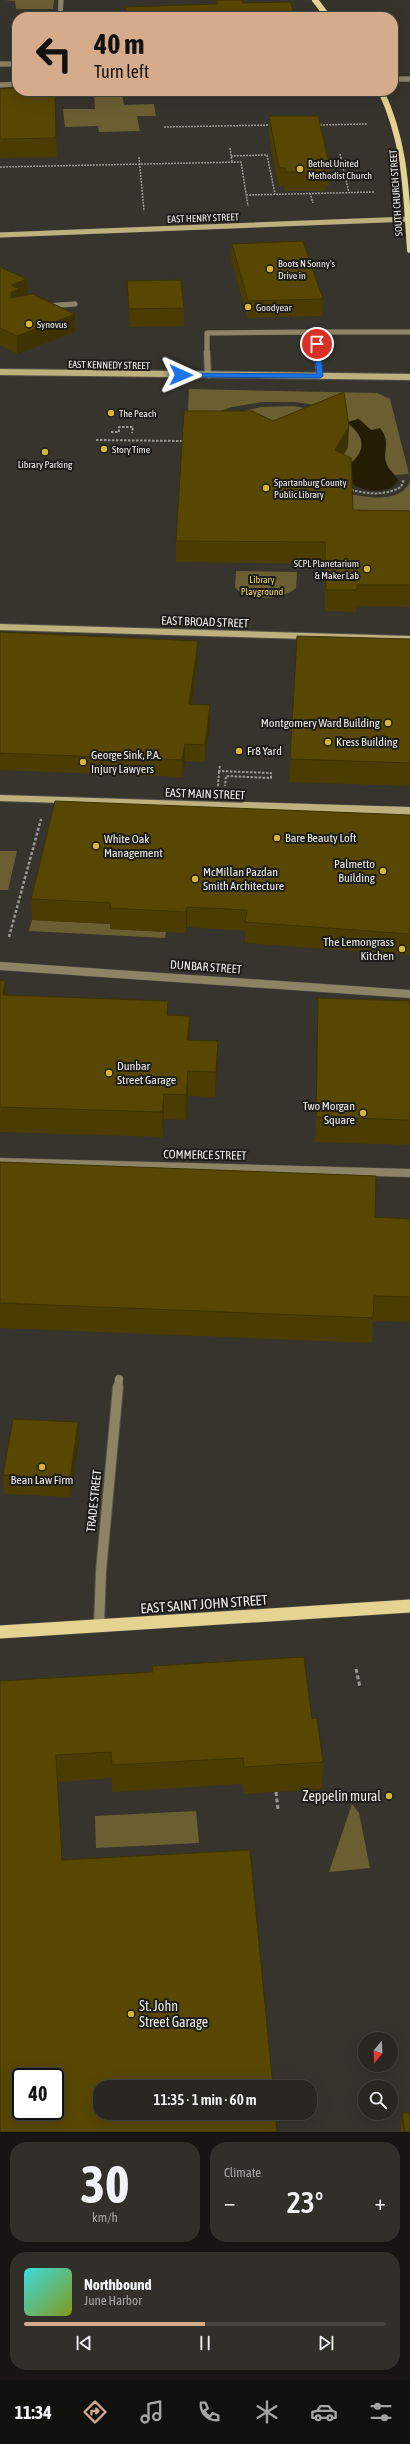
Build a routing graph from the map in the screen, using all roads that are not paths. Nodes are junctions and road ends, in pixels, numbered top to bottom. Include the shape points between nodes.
1 (61, 0) edge
2 (315, 0) edge
3 (60, 12) edge
4 (324, 12) edge
5 (0, 64) edge
6 (12, 64) edge
7 (398, 79) edge
8 (410, 79) edge
9 (0, 84) edge
10 (12, 84) edge
11 (384, 96) edge
12 (409, 219) edge
13 (0, 235) edge
14 (410, 250) edge
15 (75, 304) dead end
16 (39, 307) edge
17 (315, 332) junction
18 (410, 332) edge
19 (0, 372) edge
20 (208, 375) junction
21 (320, 376) junction
22 (410, 377) edge
23 (0, 628) edge
24 (410, 639) edge
25 (0, 798) edge
26 (410, 811) edge
27 (0, 966) edge
28 (410, 994) edge
29 (0, 1162) edge
30 (410, 1173) edge
31 (119, 1379) dead end
32 (410, 1606) edge
33 (99, 1626) junction
34 (0, 1632) edge

1 - 3 street
2 - 4 main road
5 - 6 street
7 - 8 street
9 - 10 street
11 - 12 main road, SOUTH CHURCH STREET via 402,141
12 - 13 street, EAST HENRY STREET
12 - 14 main road, SOUTH CHURCH STREET
15 - 16 street
17 - 18 street
17 - 20 street via 208,333
17 - 21 street
19 - 20 street, EAST KENNEDY STREET
20 - 21 street, EAST KENNEDY STREET
21 - 22 street, EAST KENNEDY STREET
23 - 24 street, EAST BROAD STREET
25 - 26 street, EAST MAIN STREET
27 - 28 street, DUNBAR STREET
29 - 30 street, COMMERCE STREET
31 - 33 street, TRADE STREET via 100,1571
32 - 33 main road, EAST SAINT JOHN STREET
33 - 34 main road, EAST SAINT JOHN STREET

